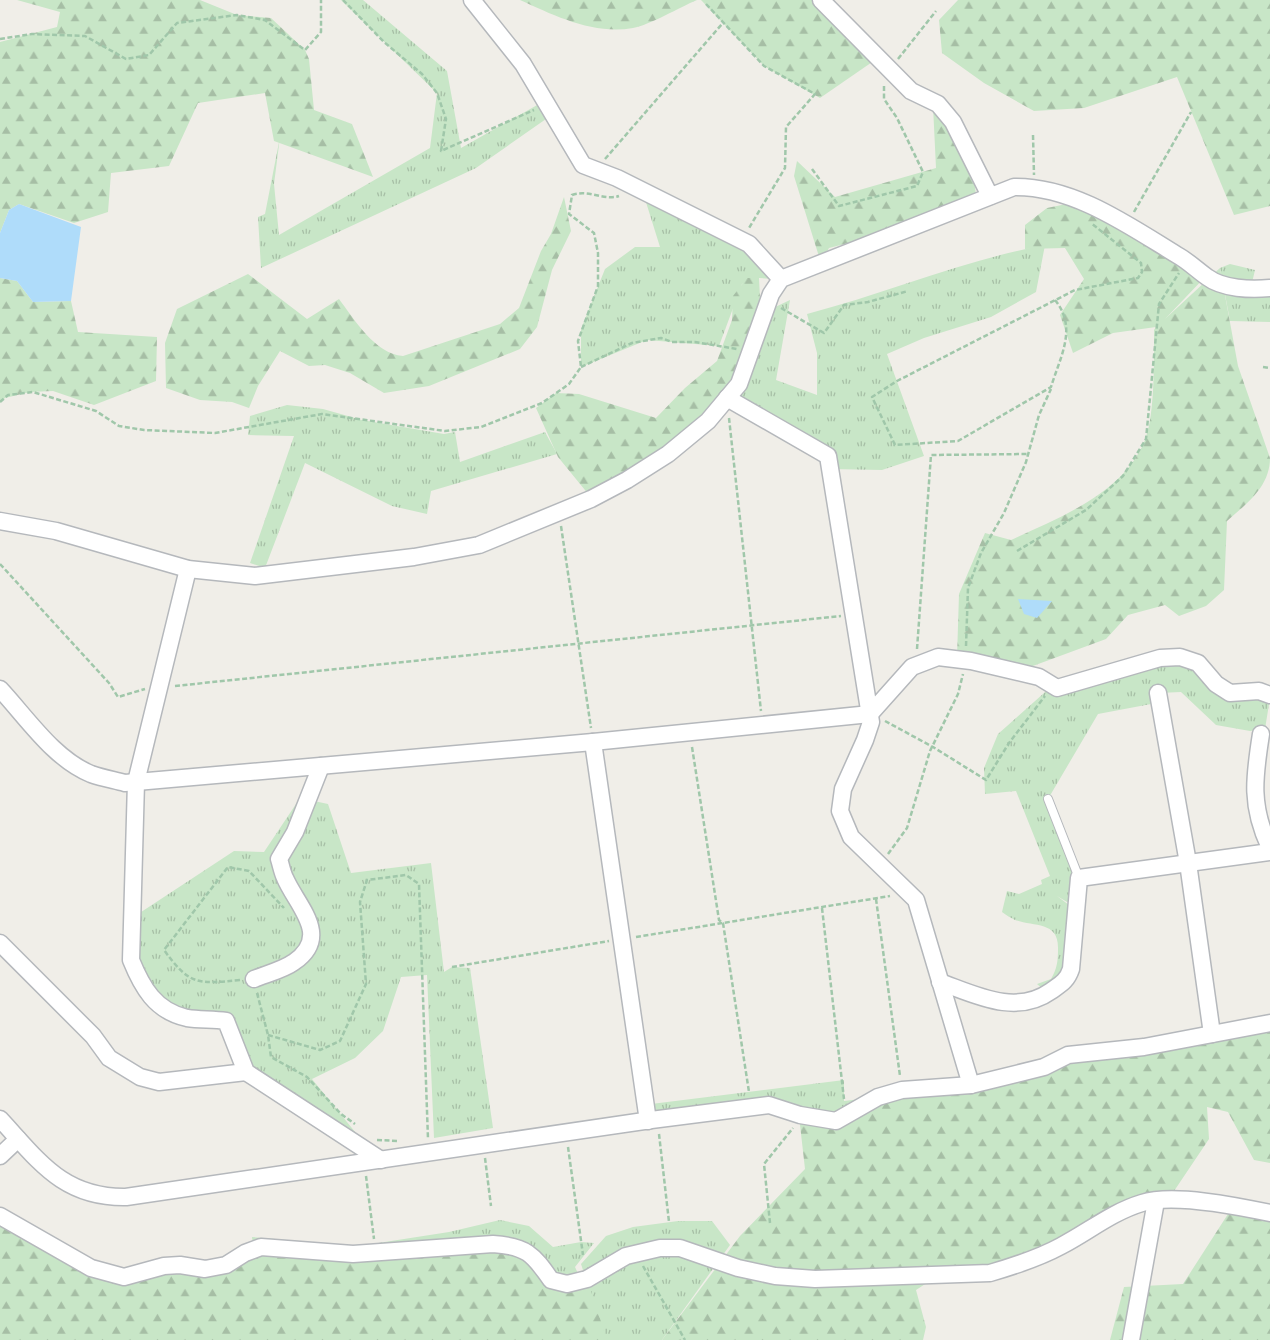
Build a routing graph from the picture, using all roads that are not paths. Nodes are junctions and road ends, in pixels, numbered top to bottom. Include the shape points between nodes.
1 (472, 0) edge
2 (821, 0) edge
3 (990, 196) junction
4 (781, 279) junction
5 (1270, 288) edge
6 (727, 398) junction
7 (0, 521) edge
8 (188, 569) junction
9 (0, 689) edge
10 (1158, 693) dead end
11 (1270, 695) edge
12 (870, 714) junction
13 (1261, 734) dead end
14 (594, 742) junction
15 (321, 766) junction
16 (136, 782) junction
17 (1048, 799) dead end
18 (1270, 850) edge
19 (1188, 863) junction
20 (1079, 878) junction
21 (0, 943) edge
22 (254, 979) road end
23 (940, 982) junction
24 (1270, 1022) edge
25 (1212, 1034) junction
26 (246, 1072) junction
27 (971, 1085) junction
28 (0, 1119) edge
29 (653, 1120) junction
30 (18, 1139) junction
31 (0, 1156) edge
32 (381, 1160) junction
33 (1156, 1201) junction
34 (1270, 1213) edge
35 (0, 1216) edge
36 (1131, 1340) edge

1 - 4 street via 523,64 583,165 633,186 749,244
2 - 3 street via 911,91 938,104 953,122
3 - 4 street
3 - 5 street via 1014,187 1034,187 1081,201 1127,225 1209,279 1228,286
4 - 6 street via 769,300 739,384
6 - 8 street via 708,421 668,454 627,480 479,545 431,555 255,576
6 - 12 street via 828,456
7 - 8 street via 56,531
8 - 16 street
9 - 16 street via 58,752 77,767 92,775 125,783
10 - 19 street
11 - 12 street via 1258,691 1230,693 1216,684 1198,663 1180,657 1160,658 1057,688 1039,677 966,660 938,658 916,665
12 - 14 street
12 - 23 street via 871,722 844,789 840,811 851,837 916,900
13 - 18 street via 1255,773 1255,808
14 - 15 street
14 - 29 street via 621,940
15 - 16 street
15 - 22 street via 295,832 280,859 284,878 306,914 312,931 309,947 293,962
16 - 26 street via 131,960 142,986 162,1008 187,1018 226,1021
17 - 20 lane
18 - 19 street
19 - 20 street
19 - 25 street
20 - 23 street via 1071,969 1067,980 1046,995 1019,1004 988,1000
21 - 26 street via 93,1036 109,1058 140,1077 159,1082
23 - 27 street
24 - 25 street
25 - 27 street via 1144,1047 1068,1055 1044,1066
26 - 32 street
27 - 29 street via 902,1090 878,1097 836,1121 800,1115 769,1105
28 - 30 street
29 - 32 street
30 - 31 street
30 - 32 street via 44,1167 69,1185 107,1198
33 - 34 street via 1182,1199
33 - 35 street via 1143,1202 1109,1217 1061,1246 990,1273 815,1279 775,1276 738,1268 680,1248 660,1248 626,1256 587,1279 567,1284 551,1280 528,1251 513,1245 493,1244 353,1254 261,1247 226,1266 205,1269 164,1266 124,1277 92,1268
33 - 36 street

